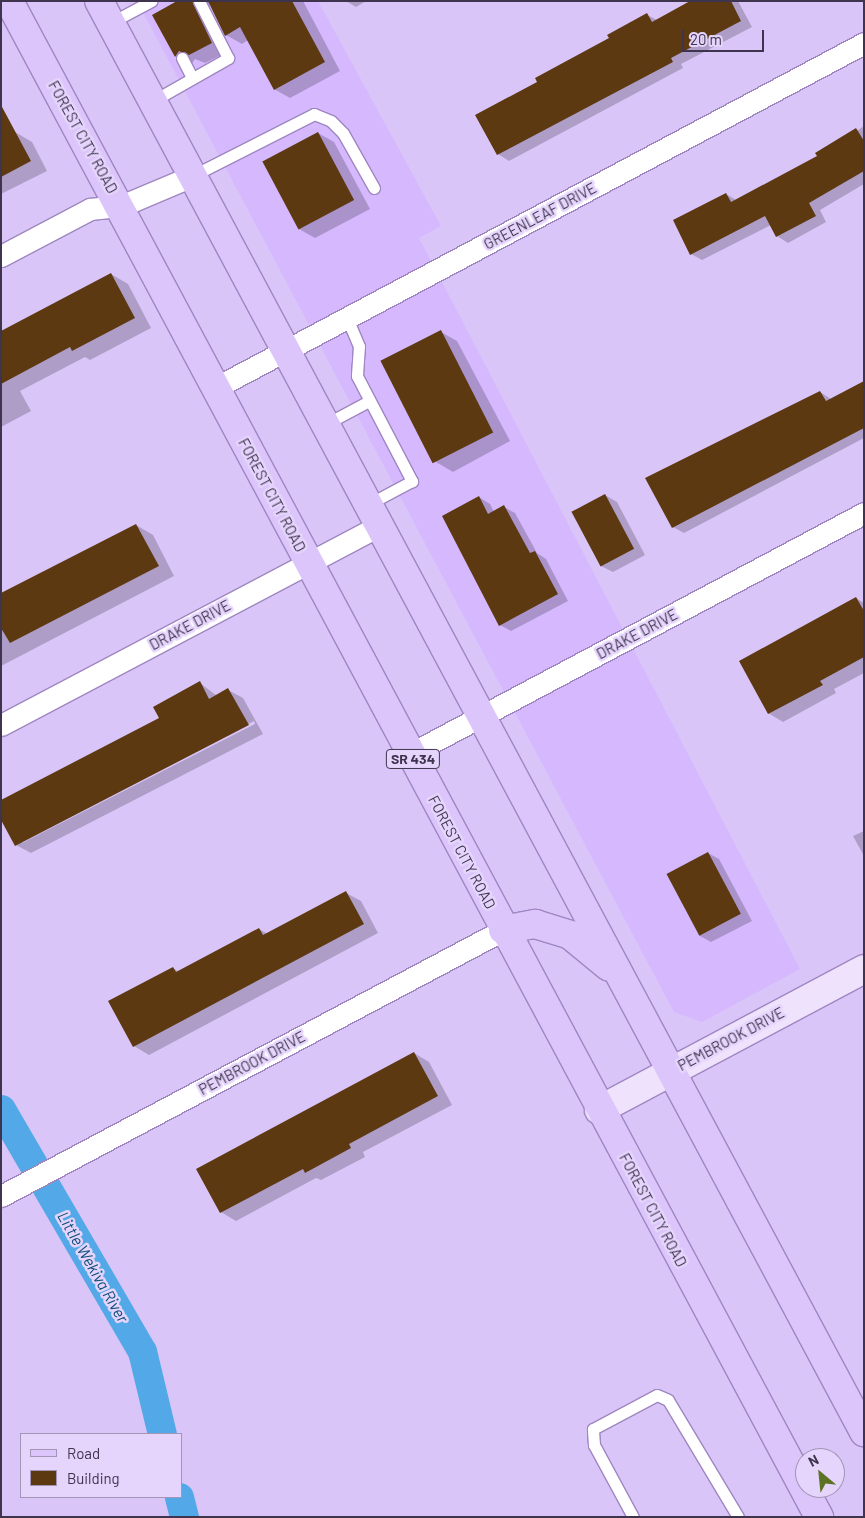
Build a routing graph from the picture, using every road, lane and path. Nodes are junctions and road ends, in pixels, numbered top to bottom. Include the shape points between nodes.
1 (9, 1) edge
2 (151, 1) edge
3 (199, 1) edge
4 (104, 12) edge
5 (156, 12) dead end
6 (864, 43) edge
7 (182, 58) dead end
8 (192, 78) junction
9 (151, 102) junction
10 (190, 177) junction
11 (374, 188) dead end
12 (121, 206) junction
13 (1, 256) edge
14 (347, 318) junction
15 (285, 350) junction
16 (215, 388) junction
17 (369, 401) junction
18 (324, 424) junction
19 (864, 513) edge
20 (373, 516) junction
21 (308, 563) junction
22 (481, 718) junction
23 (1, 725) edge
24 (410, 754) junction
25 (504, 930) junction
26 (864, 969) edge
27 (617, 974) junction
28 (670, 1072) junction
29 (599, 1110) junction
30 (1, 1196) edge
31 (864, 1432) edge
32 (633, 1517) edge
33 (738, 1517) edge
34 (818, 1517) edge

1 - 12 main road, FOREST CITY ROAD / SR 434
2 - 4 lane
2 - 5 lane
3 - 8 lane via 228,58
4 - 9 main road
6 - 14 street, GREENLEAF DRIVE
7 - 8 lane
8 - 9 lane
9 - 10 main road
10 - 11 lane via 314,114 331,121 343,133
10 - 12 street
10 - 15 main road
12 - 13 street via 90,209
12 - 16 main road, FOREST CITY ROAD / SR 434
14 - 15 street, GREENLEAF DRIVE
14 - 17 lane via 359,346 357,376
15 - 16 street, GREENLEAF DRIVE
15 - 18 main road
16 - 21 main road, FOREST CITY ROAD / SR 434
17 - 18 lane
17 - 20 lane via 412,481
18 - 20 main road
19 - 22 street, DRAKE DRIVE
20 - 21 street, DRAKE DRIVE
20 - 22 main road
21 - 23 street, DRAKE DRIVE
21 - 24 main road, FOREST CITY ROAD / SR 434
22 - 24 street, DRAKE DRIVE
22 - 27 main road
24 - 25 main road, FOREST CITY ROAD / SR 434
25 - 27 main road via 535,924 570,935
25 - 29 main road, FOREST CITY ROAD / SR 434
25 - 30 street, PEMBROOK DRIVE
26 - 28 street, PEMBROOK DRIVE
27 - 28 main road
28 - 29 street, PEMBROOK DRIVE
28 - 31 main road
29 - 34 main road, FOREST CITY ROAD / SR 434
32 - 33 lane via 594,1445 593,1429 657,1395 668,1400

